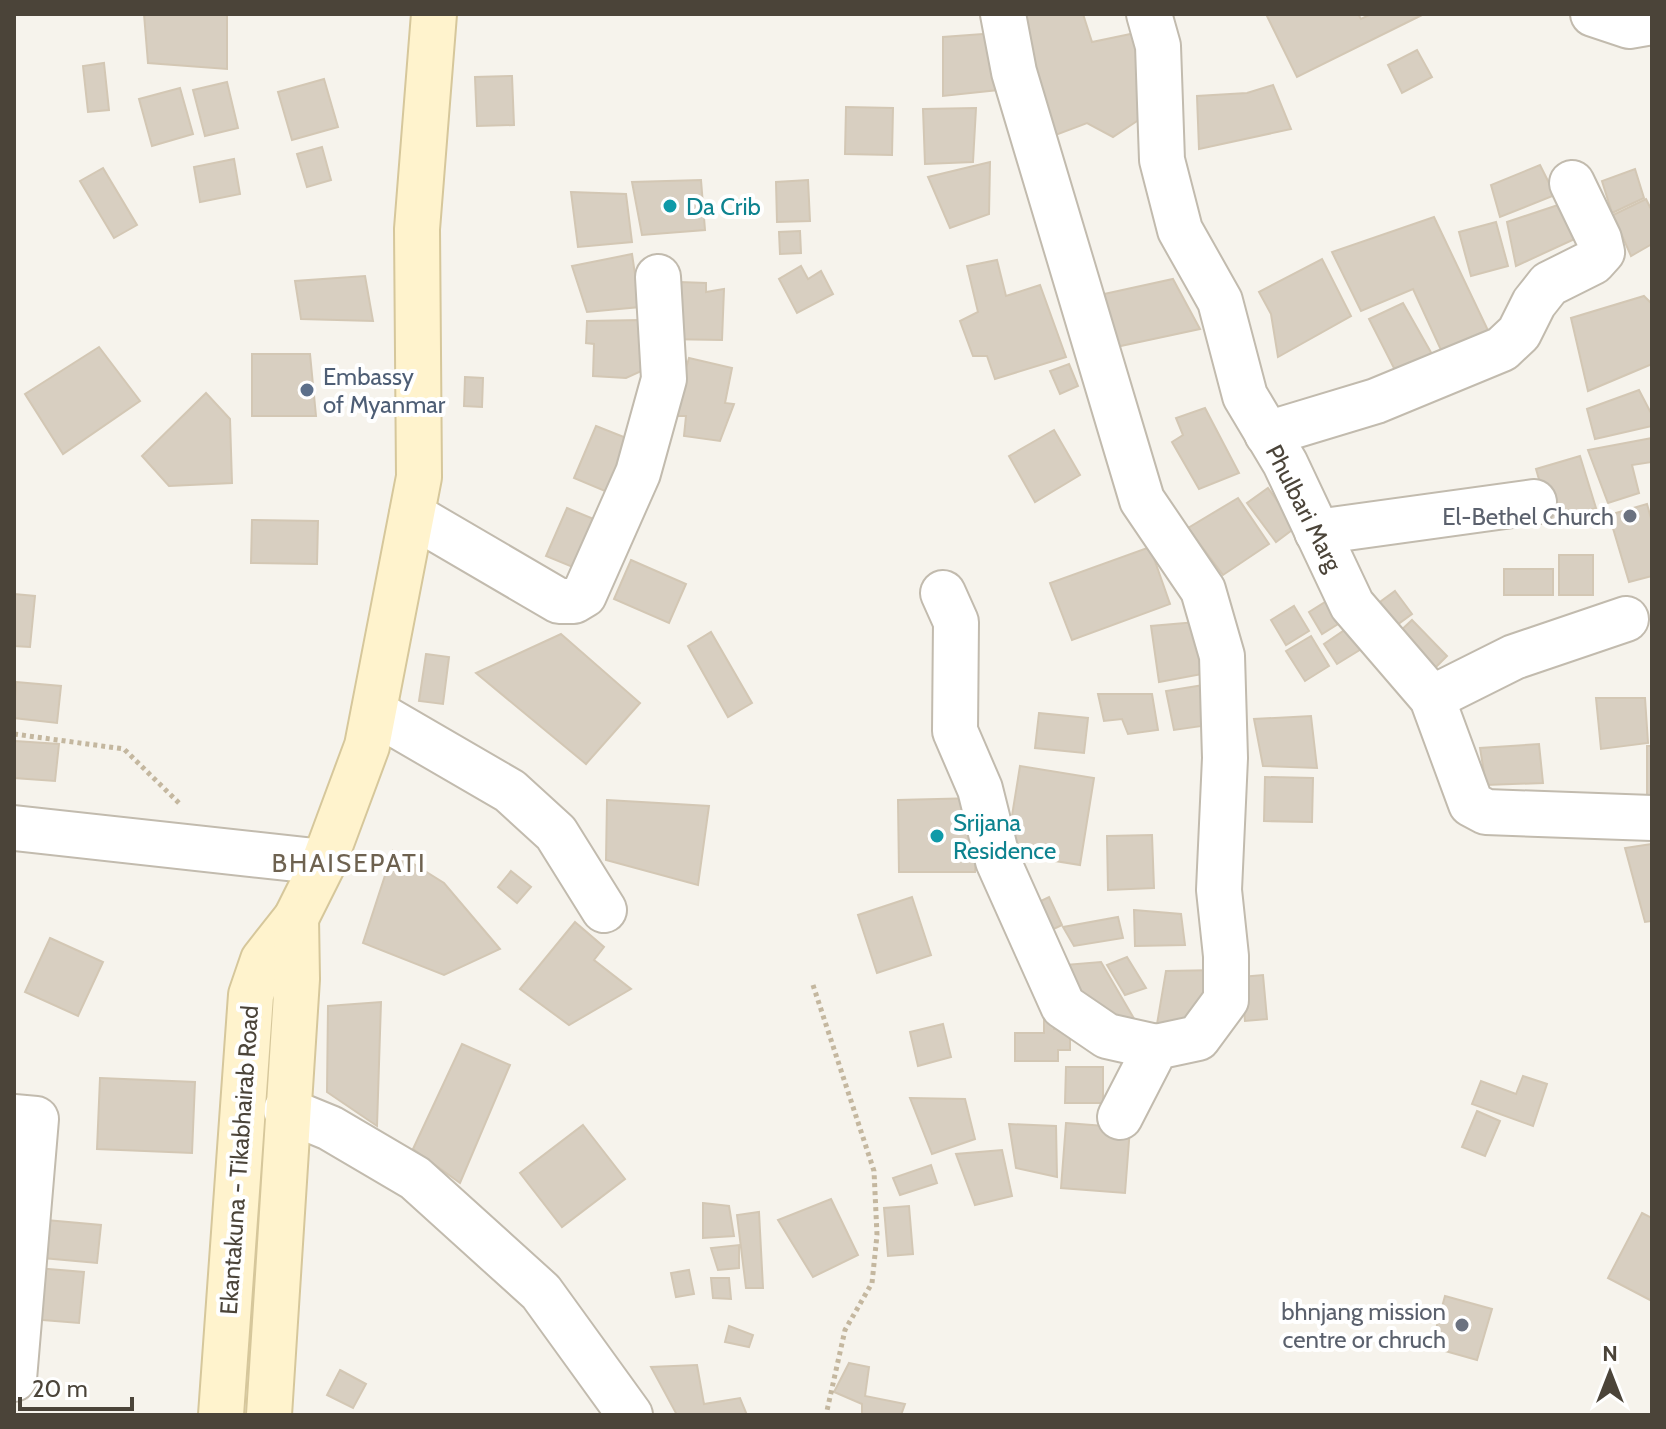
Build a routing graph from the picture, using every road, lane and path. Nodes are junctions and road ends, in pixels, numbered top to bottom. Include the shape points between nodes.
1 (434, 14) edge
2 (1003, 14) edge
3 (1149, 14) edge
4 (1593, 14) edge
5 (1652, 22) edge
6 (1572, 183) dead end
7 (658, 277) dead end
8 (1267, 434) junction
9 (1534, 502) dead end
10 (412, 515) junction
11 (1317, 532) junction
12 (943, 593) dead end
13 (1626, 619) dead end
14 (1432, 698) junction
15 (374, 712) junction
16 (14, 734) edge
17 (1652, 818) edge
18 (14, 828) edge
19 (221, 851) junction
20 (324, 862) junction
21 (604, 910) dead end
22 (296, 918) junction
23 (813, 985) dead end
24 (1156, 1047) junction
25 (286, 1110) junction
26 (14, 1117) edge
27 (1120, 1117) dead end
28 (14, 1379) edge
29 (222, 1404) edge
30 (270, 1405) edge
31 (630, 1415) edge
32 (826, 1415) edge

1 - 10 main road, Ekantakuna - Tikabhairab Road via 417,229 419,477
2 - 24 street via 1014,72 1142,500 1203,590 1222,656 1225,758 1219,890 1226,1000 1198,1038
3 - 8 street, Phulbari Marg via 1158,46 1162,160 1180,230 1220,301 1245,396
4 - 5 street via 1629,26
6 - 8 street via 1602,252 1549,284 1519,333 1502,349 1376,401
7 - 10 street via 664,379 638,473 584,595 559,601
8 - 11 street, Phulbari Marg
9 - 11 street
10 - 15 main road, Ekantakuna - Tikabhairab Road
11 - 14 street, Phulbari Marg via 1352,605
12 - 24 street via 956,622 955,731 980,789 998,861 1063,1006 1107,1036
13 - 14 street via 1514,657
14 - 17 street, Phulbari Marg via 1471,804 1478,808
15 - 20 main road, Ekantakuna - Tikabhairab Road via 367,746
15 - 21 street via 510,791 556,833
16 - 19 path via 124,749
18 - 19 street
19 - 20 street
20 - 22 main road, Ekantakuna - Tikabhairab Road
22 - 25 main road, Ekantakuna - Tikabhairab Road
22 - 29 main road, Ekantakuna - Tikabhairab Road via 263,960 251,995
23 - 32 path via 874,1171 877,1235 872,1283 845,1330
24 - 27 street
25 - 30 main road, Ekantakuna - Tikabhairab Road
25 - 31 street via 330,1128 415,1178 541,1292
26 - 28 street via 36,1119
29 - 30 main road

